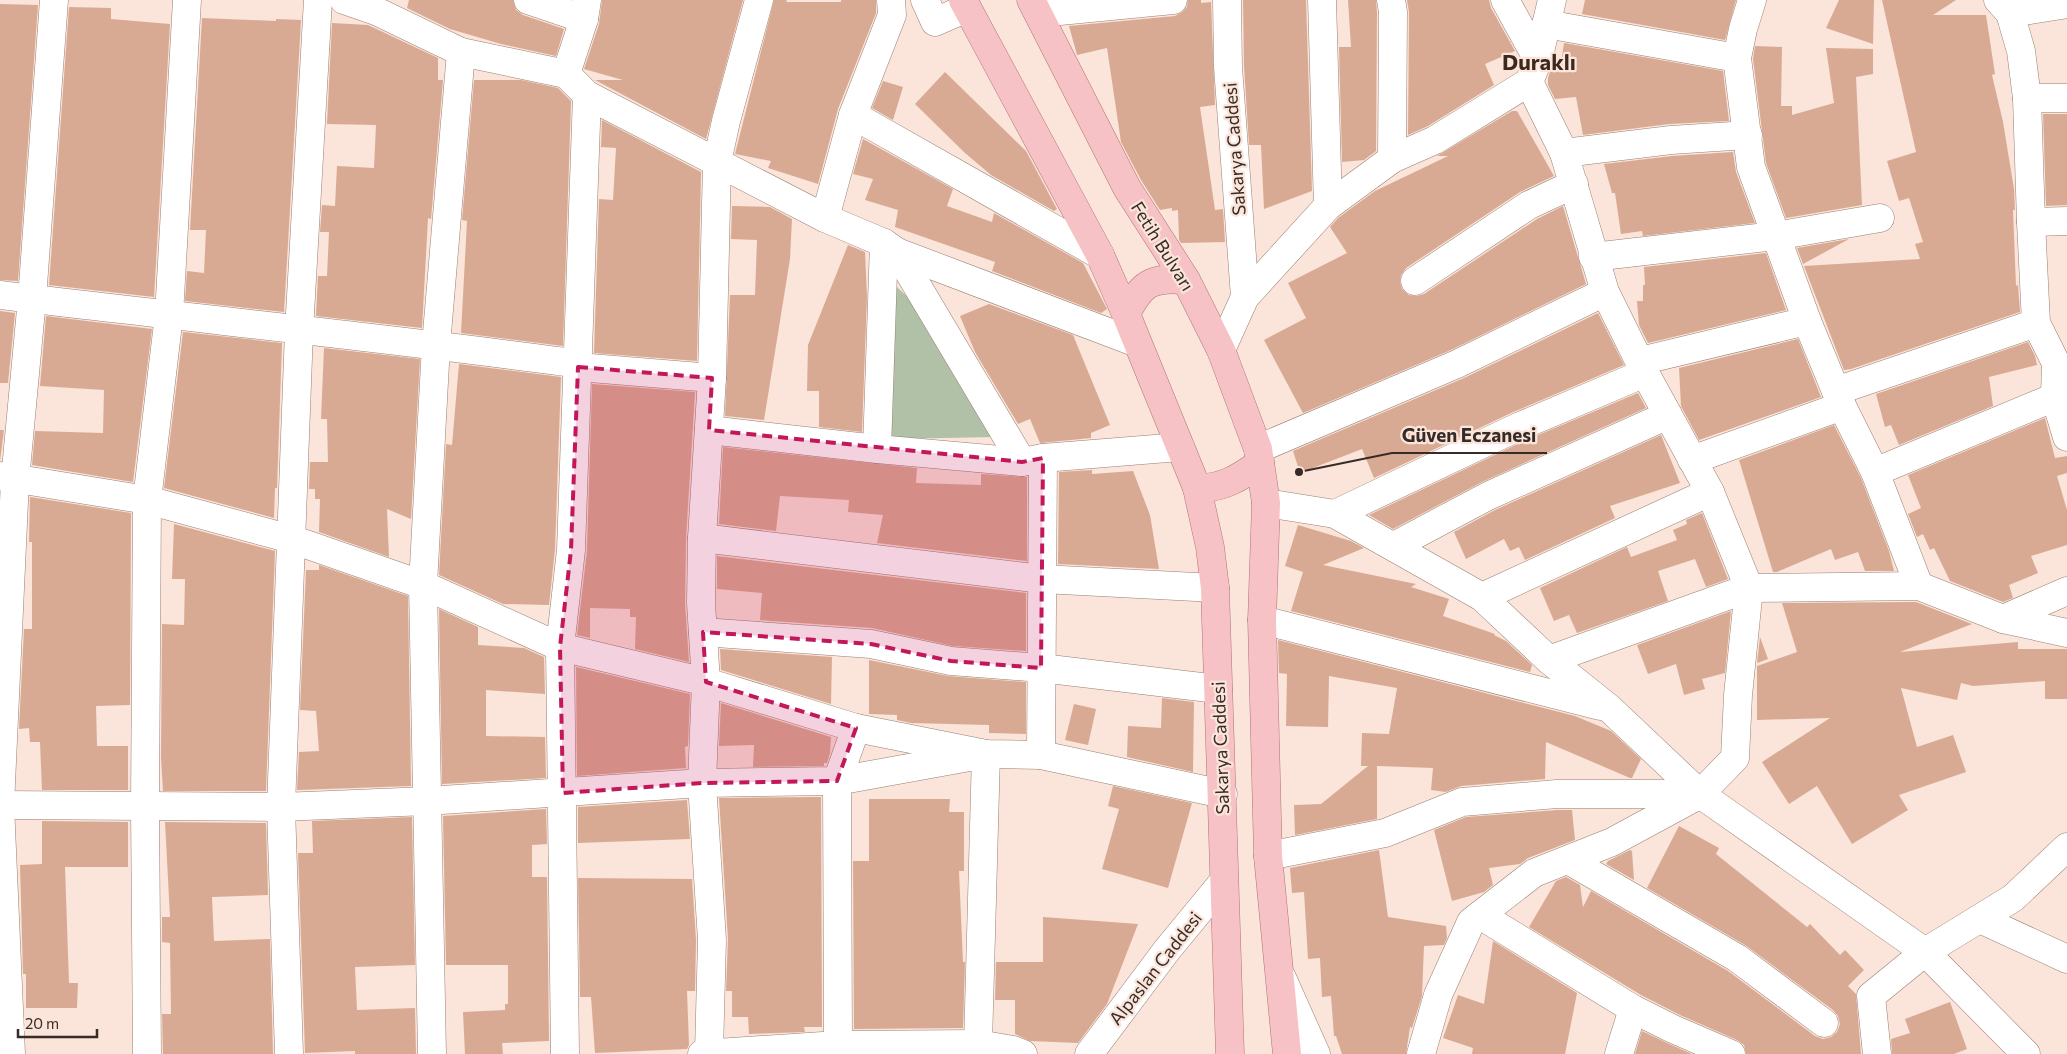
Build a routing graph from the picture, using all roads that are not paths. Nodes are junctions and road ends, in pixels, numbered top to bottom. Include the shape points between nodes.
1 (54, 0) edge
2 (188, 0) edge
3 (318, 0) edge
4 (344, 0) edge
5 (528, 0) edge
6 (759, 0) edge
7 (891, 0) edge
8 (925, 0) edge
9 (1173, 0) edge
10 (1227, 0) edge
11 (1322, 0) edge
12 (1391, 0) edge
13 (1505, 0) edge
14 (1752, 0) edge
15 (965, 4) edge
16 (2067, 4) edge
17 (377, 6) edge
18 (1035, 6) edge
19 (2004, 6) edge
20 (586, 10) edge
21 (1549, 12) edge
22 (462, 52) junction
23 (1737, 58) junction
24 (1534, 71) junction
25 (566, 74) junction
26 (587, 95) junction
27 (2027, 98) junction
28 (2067, 98) edge
29 (853, 115) junction
30 (1748, 135) junction
31 (1564, 153) junction
32 (1392, 159) junction
33 (717, 162) junction
34 (1574, 184) junction
35 (1328, 206) junction
36 (825, 218) junction
37 (1880, 218) dead end
38 (2067, 221) edge
39 (2030, 222) junction
40 (1775, 236) junction
41 (891, 248) junction
42 (1100, 255) junction
43 (1593, 256) junction
44 (1186, 280) junction
45 (1415, 281) dead end
46 (1605, 292) junction
47 (0, 295) edge
48 (1245, 298) junction
49 (32, 299) junction
50 (1126, 314) junction
51 (168, 315) junction
52 (1807, 321) junction
53 (2036, 323) junction
54 (299, 331) junction
55 (1137, 343) junction
56 (436, 345) junction
57 (1221, 350) junction
58 (2061, 362) edge
59 (578, 367) junction
60 (1643, 367) junction
61 (712, 378) junction
62 (2055, 397) junction
63 (1839, 398) junction
64 (1668, 415) junction
65 (709, 430) junction
66 (2067, 437) edge
67 (1180, 447) junction
68 (877, 449) junction
69 (1260, 456) junction
70 (1033, 460) junction
71 (1692, 460) junction
72 (1875, 472) junction
73 (8, 478) edge
74 (1197, 488) junction
75 (1710, 492) junction
76 (147, 500) junction
77 (1266, 503) junction
78 (1335, 514) junction
79 (702, 538) junction
80 (291, 539) junction
81 (1394, 546) junction
82 (1042, 579) junction
83 (422, 585) junction
84 (1919, 586) junction
85 (1215, 588) junction
86 (1749, 588) junction
87 (2067, 591) edge
88 (1482, 597) junction
89 (2003, 619) junction
90 (1262, 620) junction
91 (702, 632) junction
92 (2067, 632) edge
93 (560, 647) junction
94 (1549, 660) junction
95 (1041, 668) junction
96 (706, 682) junction
97 (1218, 688) junction
98 (1609, 708) junction
99 (856, 728) junction
100 (986, 754) junction
101 (1041, 755) junction
102 (838, 781) junction
103 (702, 783) junction
104 (563, 793) junction
105 (1223, 794) junction
106 (1700, 794) junction
107 (427, 801) junction
108 (0, 805) edge
109 (145, 806) junction
110 (281, 807) junction
111 (2067, 847) edge
112 (1268, 856) junction
113 (1568, 860) junction
114 (1223, 882) junction
115 (1480, 915) junction
116 (1980, 919) junction
117 (1925, 952) junction
118 (2067, 959) edge
119 (1278, 968) junction
120 (1633, 1009) junction
121 (1824, 1023) dead end
122 (978, 1044) junction
123 (838, 1045) junction
124 (706, 1053) edge
125 (11, 1054) edge
126 (147, 1054) edge
127 (289, 1054) edge
128 (432, 1054) edge
129 (564, 1054) edge
130 (1024, 1054) edge
131 (1089, 1054) edge
132 (1230, 1054) edge
133 (1287, 1054) edge
134 (1316, 1054) edge
135 (1421, 1054) edge
136 (1619, 1054) edge
137 (1731, 1054) edge
138 (1877, 1054) edge
139 (2026, 1054) edge

1 - 49 street
2 - 51 street
3 - 54 street
4 - 17 street
5 - 20 street
6 - 33 street
7 - 29 street via 892,15
8 - 15 street via 935,22
9 - 18 street
10 - 48 street, Sakarya Caddesi via 1228,67
11 - 35 street
12 - 32 street
13 - 24 street
14 - 23 street
15 - 42 main road
16 - 19 street
17 - 22 street
18 - 44 main road, Fetih Bulvarı via 1127,188
19 - 27 street via 2021,51
20 - 25 street
21 - 23 street
21 - 24 street
22 - 25 street
22 - 56 street
23 - 30 street
24 - 31 street
24 - 32 street via 1435,140
25 - 26 street
26 - 33 street
26 - 59 street
27 - 28 street
27 - 39 street
29 - 36 street
29 - 42 street
30 - 31 street via 1671,140
30 - 40 street via 1751,167
31 - 34 street
32 - 35 street
33 - 36 street
33 - 61 street
34 - 43 street
34 - 45 street via 1529,205
35 - 48 street
36 - 41 street
37 - 40 street
38 - 39 street
39 - 53 street
40 - 43 street
40 - 52 street
41 - 55 street
41 - 68 street
41 - 70 street
42 - 50 main road
43 - 46 street
44 - 50 main road via 1164,278 1150,284 1137,294
44 - 57 main road, Fetih Bulvarı
46 - 60 street
46 - 69 street
47 - 49 street
48 - 57 street
49 - 51 street
49 - 73 street
50 - 55 main road
51 - 54 street
51 - 76 street
52 - 60 street
52 - 63 street
53 - 58 street
53 - 63 street
54 - 56 street
54 - 80 street
55 - 67 main road
56 - 59 street via 566,362
56 - 83 street
57 - 69 main road, Fetih Bulvarı
58 - 62 street
59 - 61 street
59 - 93 street via 571,550
60 - 64 street
60 - 78 street
61 - 65 street
62 - 66 street
62 - 72 street
63 - 71 street
63 - 72 street
64 - 71 street
64 - 81 street via 1488,496
65 - 68 street
65 - 79 street
67 - 70 street
67 - 74 main road, Sakarya Caddesi
68 - 70 street
69 - 74 main road via 1226,484
69 - 77 main road, Fetih Bulvarı
70 - 82 street
71 - 75 street
72 - 84 street
73 - 76 street
73 - 108 street
74 - 85 main road, Sakarya Caddesi
75 - 86 street
75 - 88 street
76 - 80 street
76 - 109 street
77 - 78 street
77 - 90 main road
78 - 81 street
79 - 82 street
79 - 91 street
80 - 83 street
80 - 110 street
81 - 88 street
82 - 85 street
82 - 95 street
83 - 93 street
83 - 107 street
84 - 86 street
84 - 89 street
85 - 97 main road, Sakarya Caddesi
86 - 94 street
86 - 106 street via 1735,758
87 - 89 street
88 - 94 street
89 - 92 street
90 - 98 street
90 - 112 main road
91 - 95 street via 871,644 951,662
91 - 96 street
93 - 96 street
93 - 104 street
94 - 98 street
95 - 97 street
95 - 101 street
96 - 99 street
96 - 103 street
97 - 105 main road, Sakarya Caddesi
98 - 106 street
99 - 100 street
99 - 102 street
100 - 101 street
100 - 102 street
100 - 122 street
101 - 105 street
102 - 103 street
102 - 123 street
103 - 104 street
103 - 124 street via 712,940
104 - 107 street
104 - 129 street
105 - 114 main road, Sakarya Caddesi
106 - 112 street via 1557,794 1462,802 1385,833
106 - 113 street via 1612,842
106 - 117 street
107 - 110 street
107 - 128 street
108 - 109 street
108 - 125 street
109 - 110 street
109 - 126 street
110 - 127 street
111 - 116 street via 2013,898
112 - 119 main road
113 - 115 street via 1534,874
113 - 121 street via 1737,958
114 - 131 street, Alpaslan Caddesi
114 - 132 main road, Sakarya Caddesi
115 - 120 street
115 - 135 street via 1471,922 1438,995
116 - 117 street
116 - 118 street
117 - 138 street via 1871,996
117 - 139 street
119 - 133 main road
119 - 134 street
120 - 136 street
120 - 137 street
122 - 123 street
122 - 130 street
123 - 124 street

